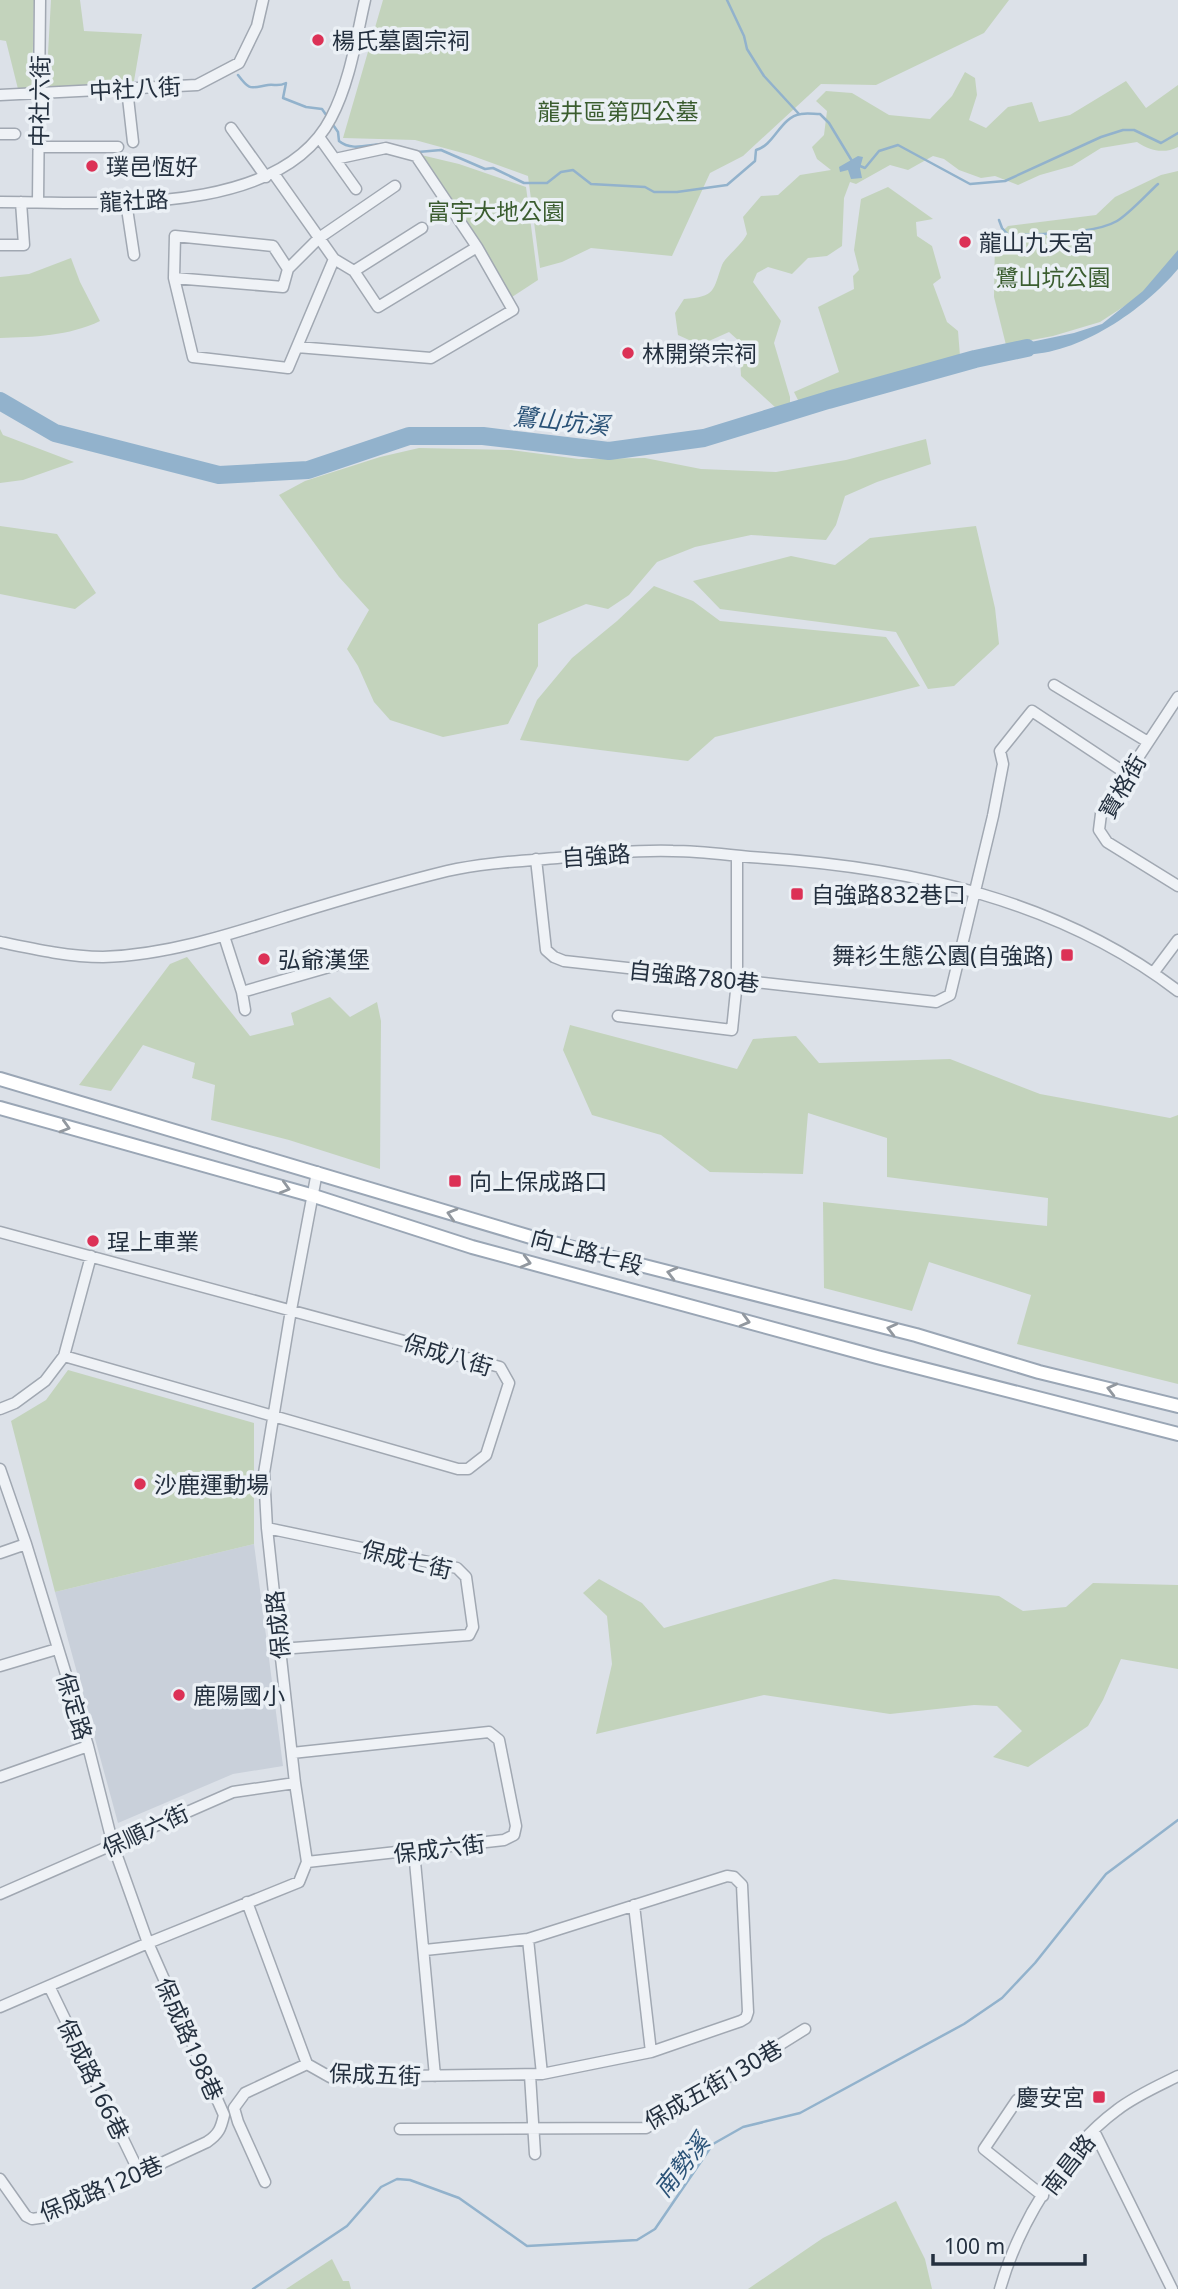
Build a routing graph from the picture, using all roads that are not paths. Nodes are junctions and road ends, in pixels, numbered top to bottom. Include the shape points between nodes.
1 (40, 0) edge
2 (263, 0) edge
3 (365, 0) edge
4 (127, 89) junction
5 (38, 94) junction
6 (0, 95) edge
7 (232, 128) dead end
8 (0, 134) edge
9 (15, 134) dead end
10 (319, 137) junction
11 (133, 142) dead end
12 (38, 147) junction
13 (118, 147) dead end
14 (335, 159) junction
15 (270, 175) junction
16 (395, 186) dead end
17 (356, 189) dead end
18 (0, 202) edge
19 (21, 202) junction
20 (38, 202) junction
21 (126, 202) junction
22 (422, 228) dead end
23 (319, 238) junction
24 (0, 245) edge
25 (477, 247) junction
26 (134, 255) dead end
27 (334, 259) junction
28 (288, 269) junction
29 (354, 271) junction
30 (174, 278) junction
31 (297, 347) junction
32 (1054, 685) dead end
33 (1178, 697) edge
34 (1148, 742) junction
35 (1127, 774) junction
36 (737, 856) junction
37 (536, 859) junction
38 (1178, 886) edge
39 (976, 892) junction
40 (224, 936) junction
41 (1178, 940) edge
42 (0, 942) edge
43 (364, 957) dead end
44 (1154, 972) junction
45 (737, 981) junction
46 (1178, 991) edge
47 (242, 992) junction
48 (244, 1010) dead end
49 (618, 1016) dead end
50 (0, 1079) edge
51 (0, 1108) edge
52 (317, 1172) junction
53 (314, 1196) junction
54 (0, 1232) edge
55 (91, 1255) junction
56 (291, 1310) junction
57 (64, 1356) junction
58 (1178, 1406) edge
59 (0, 1409) edge
60 (272, 1417) junction
61 (1178, 1434) edge
62 (0, 1469) edge
63 (267, 1528) junction
64 (26, 1544) junction
65 (0, 1553) edge
66 (57, 1648) junction
67 (280, 1648) junction
68 (0, 1665) edge
69 (88, 1746) junction
70 (292, 1753) junction
71 (0, 1777) edge
72 (295, 1783) junction
73 (113, 1845) junction
74 (414, 1851) junction
75 (307, 1862) junction
76 (0, 1894) edge
77 (247, 1902) junction
78 (634, 1905) junction
79 (528, 1939) junction
80 (148, 1943) junction
81 (425, 1950) junction
82 (49, 1986) junction
83 (0, 2007) edge
84 (805, 2029) dead end
85 (651, 2052) junction
86 (307, 2064) junction
87 (542, 2074) junction
88 (530, 2075) junction
89 (435, 2076) junction
90 (1178, 2076) edge
91 (1017, 2101) dead end
92 (534, 2128) junction
93 (400, 2129) dead end
94 (1094, 2131) junction
95 (217, 2136) joint
96 (535, 2154) dead end
97 (139, 2172) junction
98 (0, 2179) edge
99 (265, 2182) dead end
100 (1043, 2196) junction
101 (999, 2287) edge
102 (1172, 2289) edge

1 - 5 street, 中社六街
2 - 4 street, 中社八街 via 257,26 239,64 197,85
3 - 10 street, 龍社路 via 339,99
4 - 5 street, 中社八街
4 - 11 street
5 - 6 street, 中社八街
5 - 12 street, 中社六街
7 - 15 street
8 - 9 street
10 - 14 street
10 - 15 street, 龍社路 via 291,164
12 - 13 street
12 - 20 street, 中社六街
14 - 17 street
14 - 25 street via 386,148 416,156
15 - 21 street, 龍社路 via 210,193
15 - 23 street
16 - 23 street
18 - 19 street, 龍社路
19 - 20 street, 龍社路
19 - 24 street via 24,244
20 - 21 street, 龍社路
21 - 26 street
22 - 29 street
23 - 27 street
23 - 28 street
25 - 29 street via 377,307
25 - 31 street via 513,310 431,358
27 - 29 street
27 - 31 street
28 - 30 street via 283,286
28 - 30 street via 273,246 175,236
30 - 31 street via 192,357 288,368
32 - 34 street
33 - 34 street, 寶格街
34 - 35 street, 寶格街
35 - 38 street, 寶格街 via 1101,814 1099,830 1107,842
35 - 39 street via 1032,711 1000,751 1003,764
36 - 37 street, 自強路 via 675,851
36 - 39 street, 自強路 via 873,868
36 - 45 street
37 - 40 street, 自強路 via 447,871
37 - 45 street, 自強路780巷 via 546,950 554,957
39 - 44 street, 自強路 via 1087,933
39 - 45 street, 自強路780巷 via 950,995 936,1002
40 - 42 street, 自強路 via 153,952 101,957
40 - 47 street
41 - 44 street
43 - 47 street
44 - 46 street, 自強路
45 - 49 street via 732,1030
47 - 48 street
50 - 52 main road, 向上路七段
51 -> 53 main road, 向上路七段
52 - 53 street, 保成路
58 -> 52 main road, 向上路七段 via 534,1238
53 - 56 street, 保成路
53 -> 61 main road, 向上路七段 via 623,1289
54 - 55 street, 保成八街
55 - 56 street, 保成八街
55 - 57 street
56 - 60 street, 保成路
56 - 60 street, 保成八街 via 500,1367 509,1383 486,1455 468,1469
57 - 59 street via 45,1381
57 - 60 street, 保成八街
60 - 63 street, 保成路 via 264,1473
62 - 64 street, 保定路
63 - 67 street, 保成路
63 - 67 street, 保成七街 via 457,1567 466,1577 473,1627 469,1634
64 - 65 street
64 - 66 street, 保定路
66 - 68 street
66 - 69 street, 保定路
67 - 70 street, 保成路
69 - 71 street
69 - 73 street, 保定路
70 - 72 street, 保成路
70 - 74 street, 保成六街 via 489,1732 499,1740 514,1835
72 - 73 street, 保順六街 via 233,1792
72 - 75 street, 保成路
73 - 76 street, 保順六街
73 - 80 street, 保定路
74 - 75 street, 保成六街
74 - 81 street, 保成五街
75 - 77 street via 299,1882
77 - 80 street
77 - 86 street, 保成五街
78 - 79 street
78 - 85 street
78 - 85 street via 727,1876 742,1885 746,2018
79 - 81 street
79 - 87 street
80 - 82 street
80 - 95 street, 保成路198巷 via 223,2115
81 - 89 street, 保成五街
82 - 83 street
82 - 97 street, 保成路166巷
84 - 92 street, 保成五街130巷 via 646,2128
85 - 87 street
86 - 89 street, 保成五街 via 330,2077
86 - 99 street via 244,2093 234,2108
87 - 88 street
88 - 89 street
88 - 92 street
90 - 94 street, 南昌路 via 1120,2107
91 - 100 street via 984,2149
92 - 93 street, 保成五街130巷
92 - 96 street
94 - 100 street, 南昌路
94 - 102 street
95 - 97 street, 保成路120巷
97 - 98 street, 保成路120巷 via 46,2217 32,2219
100 - 101 street, 南昌路

